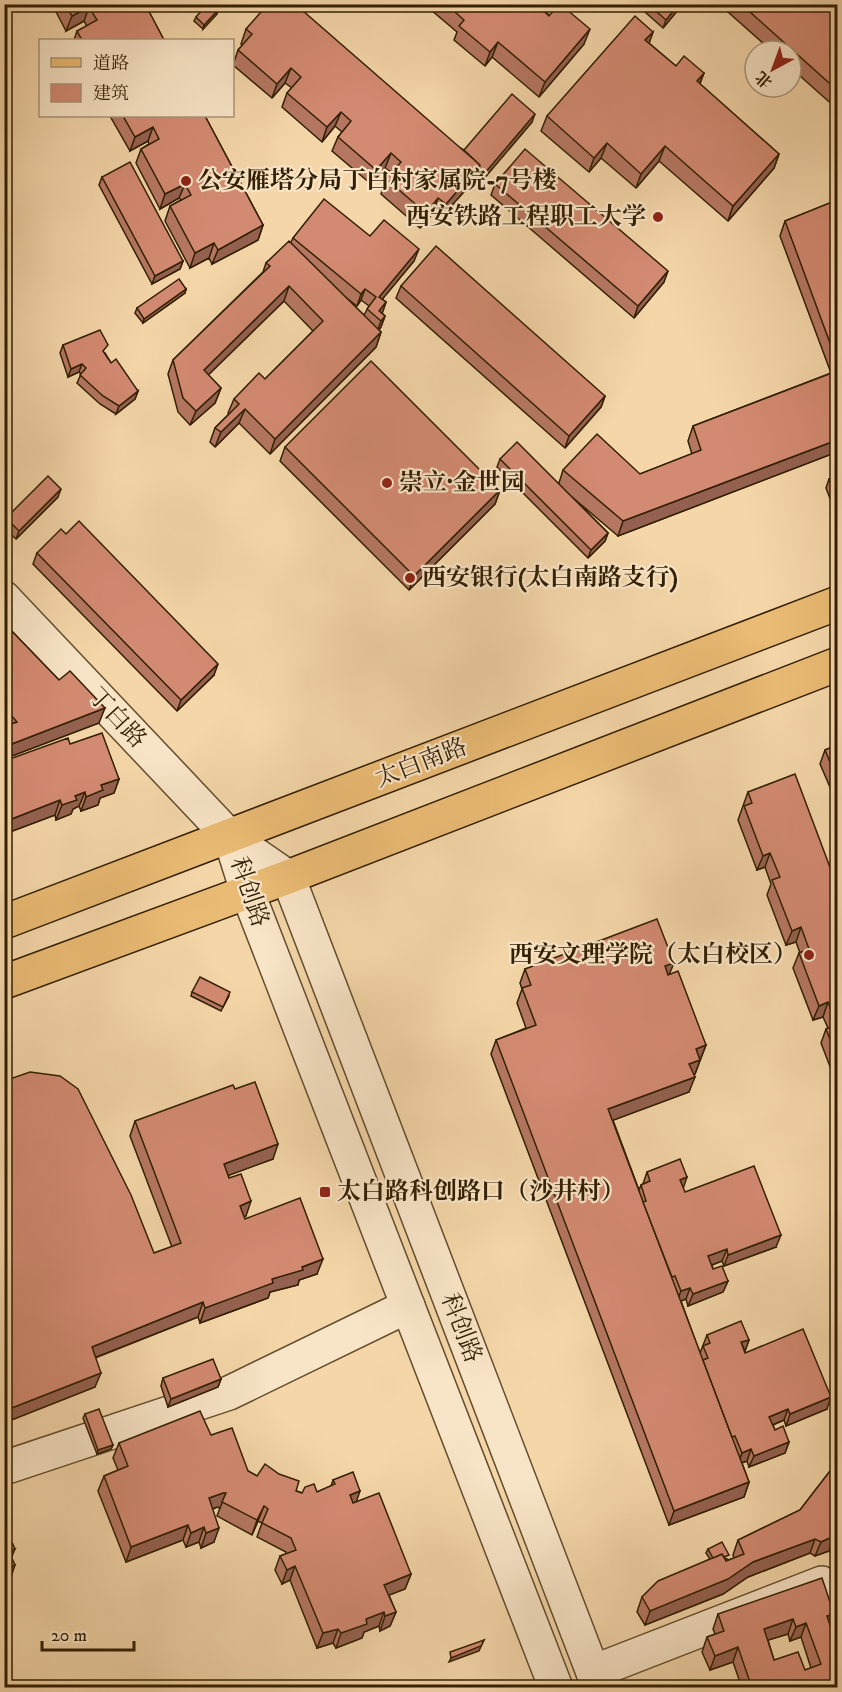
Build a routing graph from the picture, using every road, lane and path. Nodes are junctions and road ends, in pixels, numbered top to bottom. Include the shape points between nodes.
1 (4, 598) edge
2 (837, 603) edge
3 (837, 664) edge
4 (230, 837) junction
5 (288, 877) junction
6 (247, 891) junction
7 (4, 922) edge
8 (4, 982) edge
9 (408, 1306) junction
10 (4, 1468) edge
11 (837, 1594) edge
12 (596, 1680) edge
13 (556, 1688) edge

1 - 4 street, 丁白路
2 - 4 main road, 太白南路
3 - 5 main road
4 - 5 street, 科创路
4 - 6 street, 科创路
4 - 7 main road, 太白南路
5 - 6 main road
5 - 12 street, 科创路
6 - 8 main road
6 - 9 street, 科创路
9 - 10 street via 229,1393
9 - 13 street, 科创路
11 - 12 street via 822,1583

